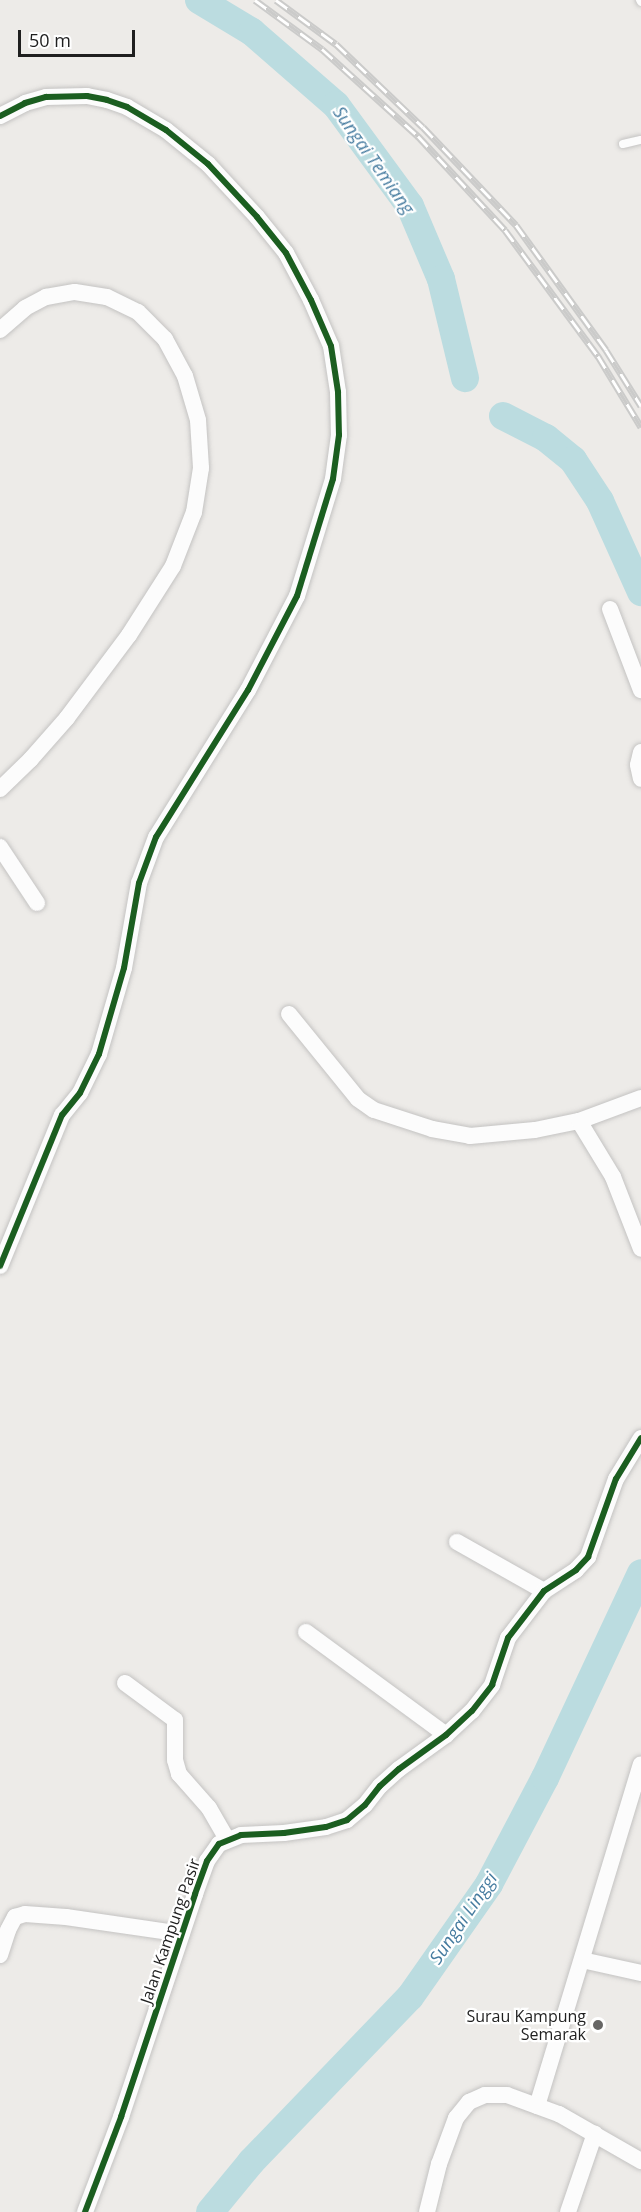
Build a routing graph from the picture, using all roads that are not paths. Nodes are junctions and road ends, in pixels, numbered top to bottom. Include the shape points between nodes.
1 (0, 116) edge
2 (641, 140) edge
3 (623, 144) dead end
4 (0, 330) edge
5 (610, 609) dead end
6 (641, 690) edge
7 (641, 752) edge
8 (641, 779) edge
9 (0, 789) edge
10 (0, 847) edge
11 (37, 903) dead end
12 (289, 1014) dead end
13 (641, 1098) edge
14 (579, 1121) junction
15 (641, 1249) edge
16 (0, 1266) edge
17 (641, 1437) edge
18 (457, 1542) dead end
19 (544, 1592) junction
20 (306, 1632) dead end
21 (125, 1683) dead end
22 (446, 1735) junction
23 (641, 1764) edge
24 (227, 1839) junction
25 (182, 1934) junction
26 (0, 1955) edge
27 (582, 1960) junction
28 (641, 1973) edge
29 (537, 2106) junction
30 (595, 2133) junction
31 (641, 2161) edge
32 (85, 2212) edge
33 (427, 2212) edge
34 (568, 2212) edge

1 - 16 street via 46,97 87,96 107,100 166,130 208,164 286,253 311,300 331,346 339,435 333,479 297,596 248,690 156,837 139,883 119,991 99,1054 80,1093 62,1115
2 - 3 lane
4 - 9 street via 25,308 46,297 75,292 107,297 138,312 165,339 185,376 198,420 201,468 194,512 173,566 129,635 67,718
5 - 6 street
7 - 8 street
10 - 11 street
12 - 14 street via 358,1099 374,1110 432,1129 470,1136
13 - 14 street
14 - 15 street via 613,1177
17 - 19 street via 616,1479 588,1557
18 - 19 street
19 - 22 street via 508,1638 492,1685
20 - 22 street
21 - 24 street via 176,1720 175,1760 179,1774 209,1808
22 - 24 street via 399,1769 347,1820 327,1827
23 - 27 street
24 - 25 street, Jalan Kampung Pasir via 207,1861
25 - 26 street via 25,1914 11,1923
25 - 32 street, Jalan Kampung Pasir
27 - 28 street
27 - 29 street
29 - 30 street
29 - 33 street via 507,2095 485,2095 469,2102 456,2118
30 - 31 street
30 - 34 street

